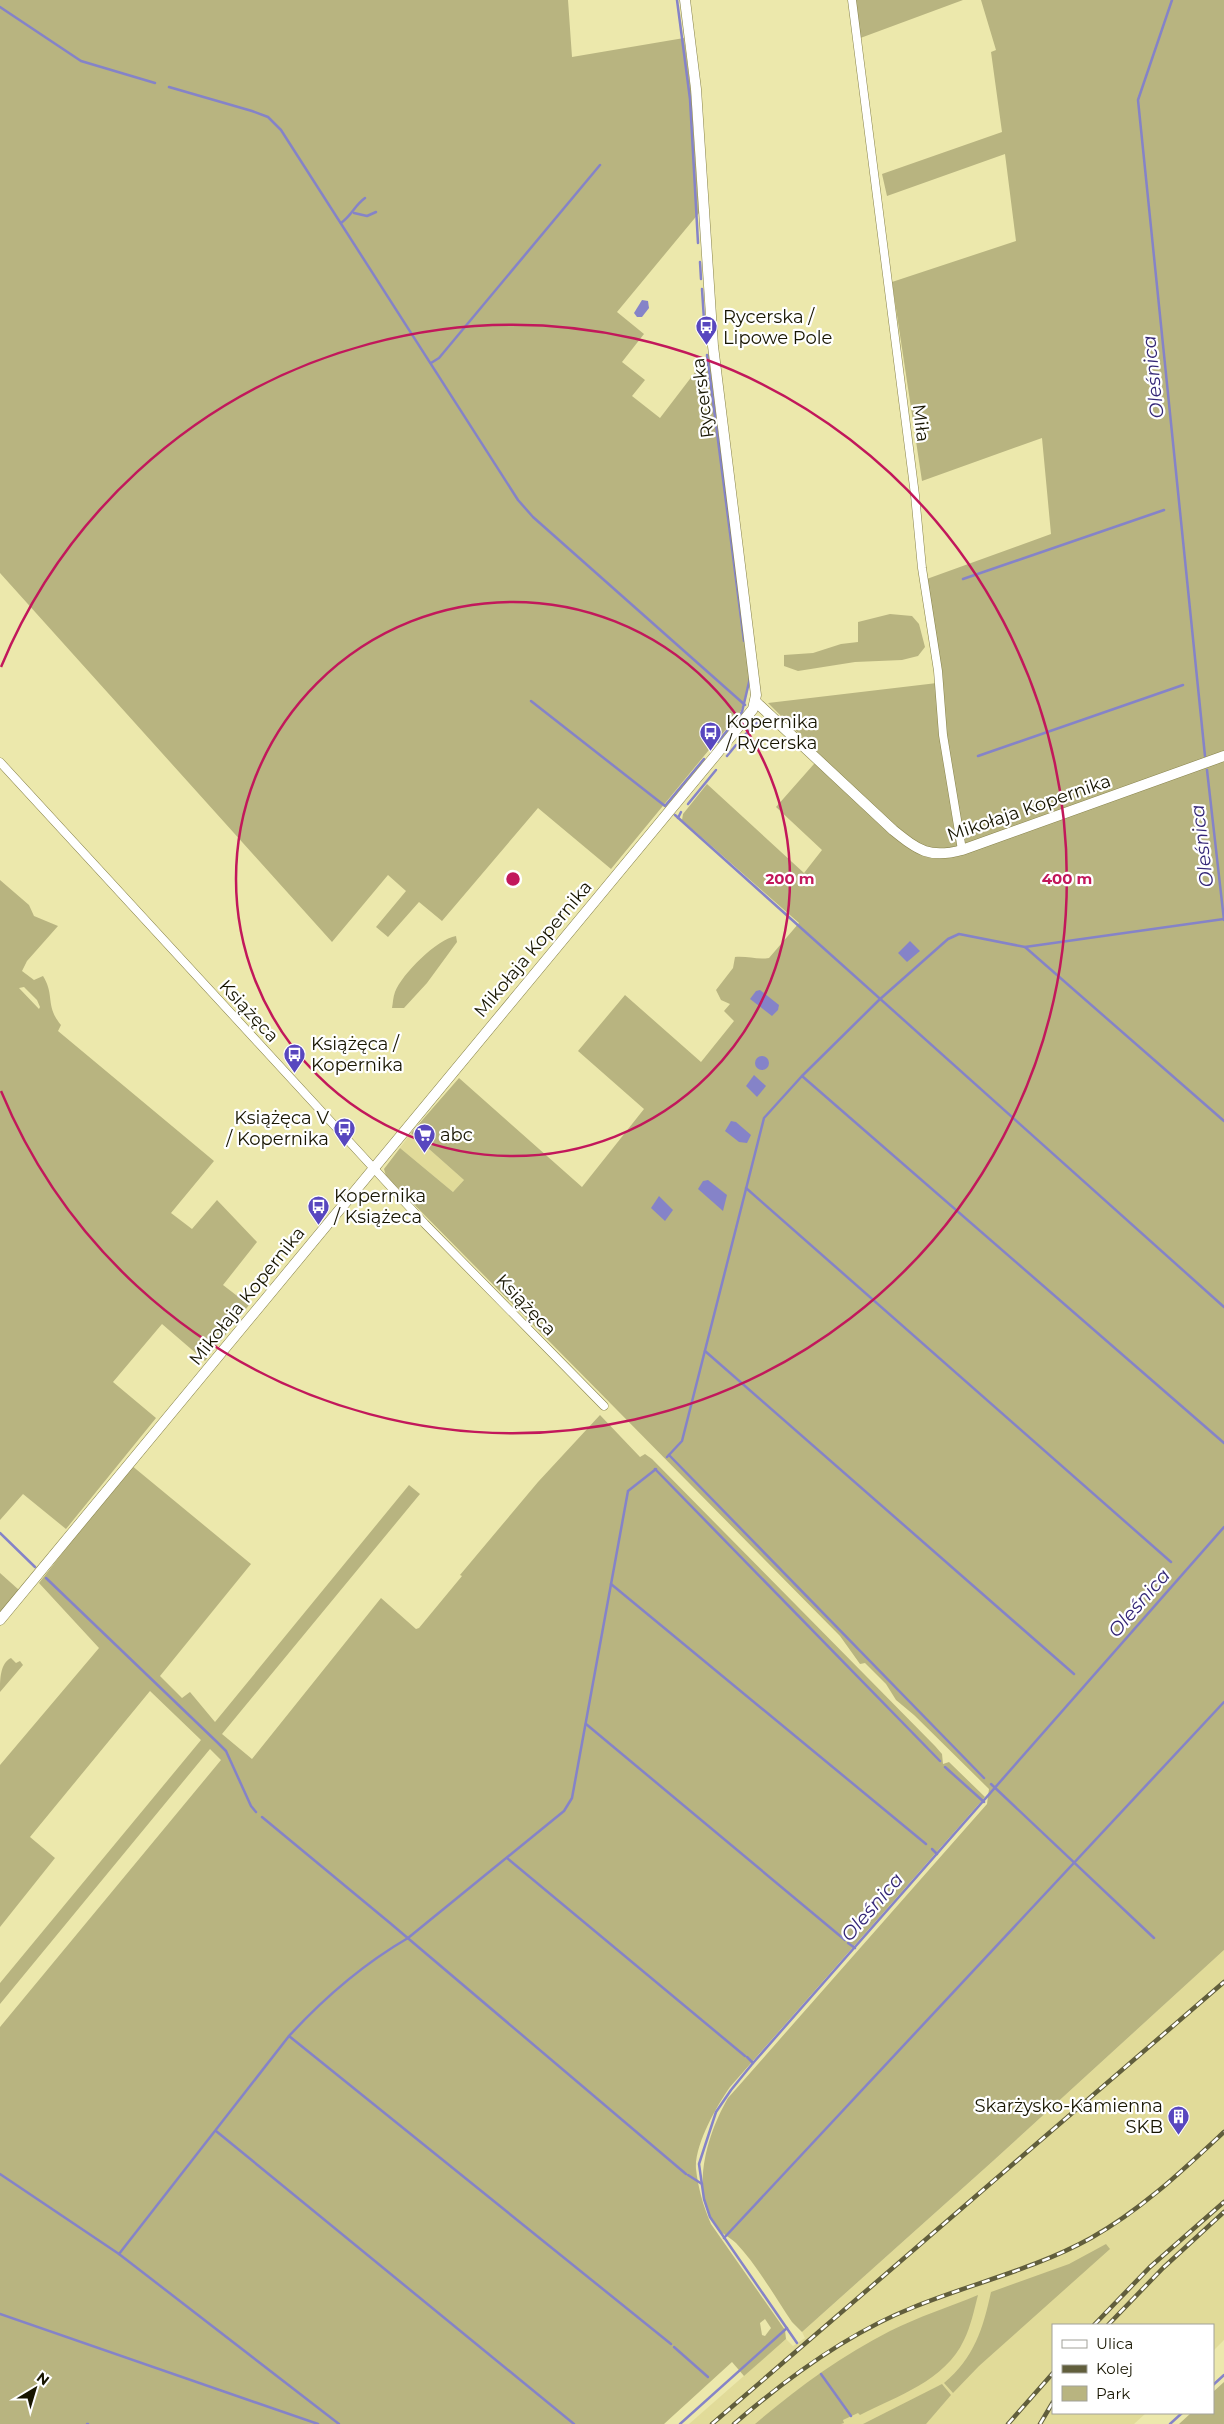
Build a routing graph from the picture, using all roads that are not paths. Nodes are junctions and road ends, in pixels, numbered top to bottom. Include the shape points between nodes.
1 (685, 0) edge
2 (852, 0) edge
3 (756, 702) junction
4 (1224, 756) edge
5 (0, 762) edge
6 (962, 850) junction
7 (374, 1167) junction
8 (604, 1406) dead end
9 (0, 1620) edge

1 - 3 street, Rycerska via 696,89 713,346
2 - 6 street, Miła via 943,735
3 - 6 street, Mikołaja Kopernika via 912,845 930,854 944,855
3 - 7 street, Mikołaja Kopernika via 744,721
4 - 6 street, Mikołaja Kopernika
5 - 7 street, Książęca
7 - 8 street, Książęca via 425,1224
7 - 9 street, Mikołaja Kopernika

